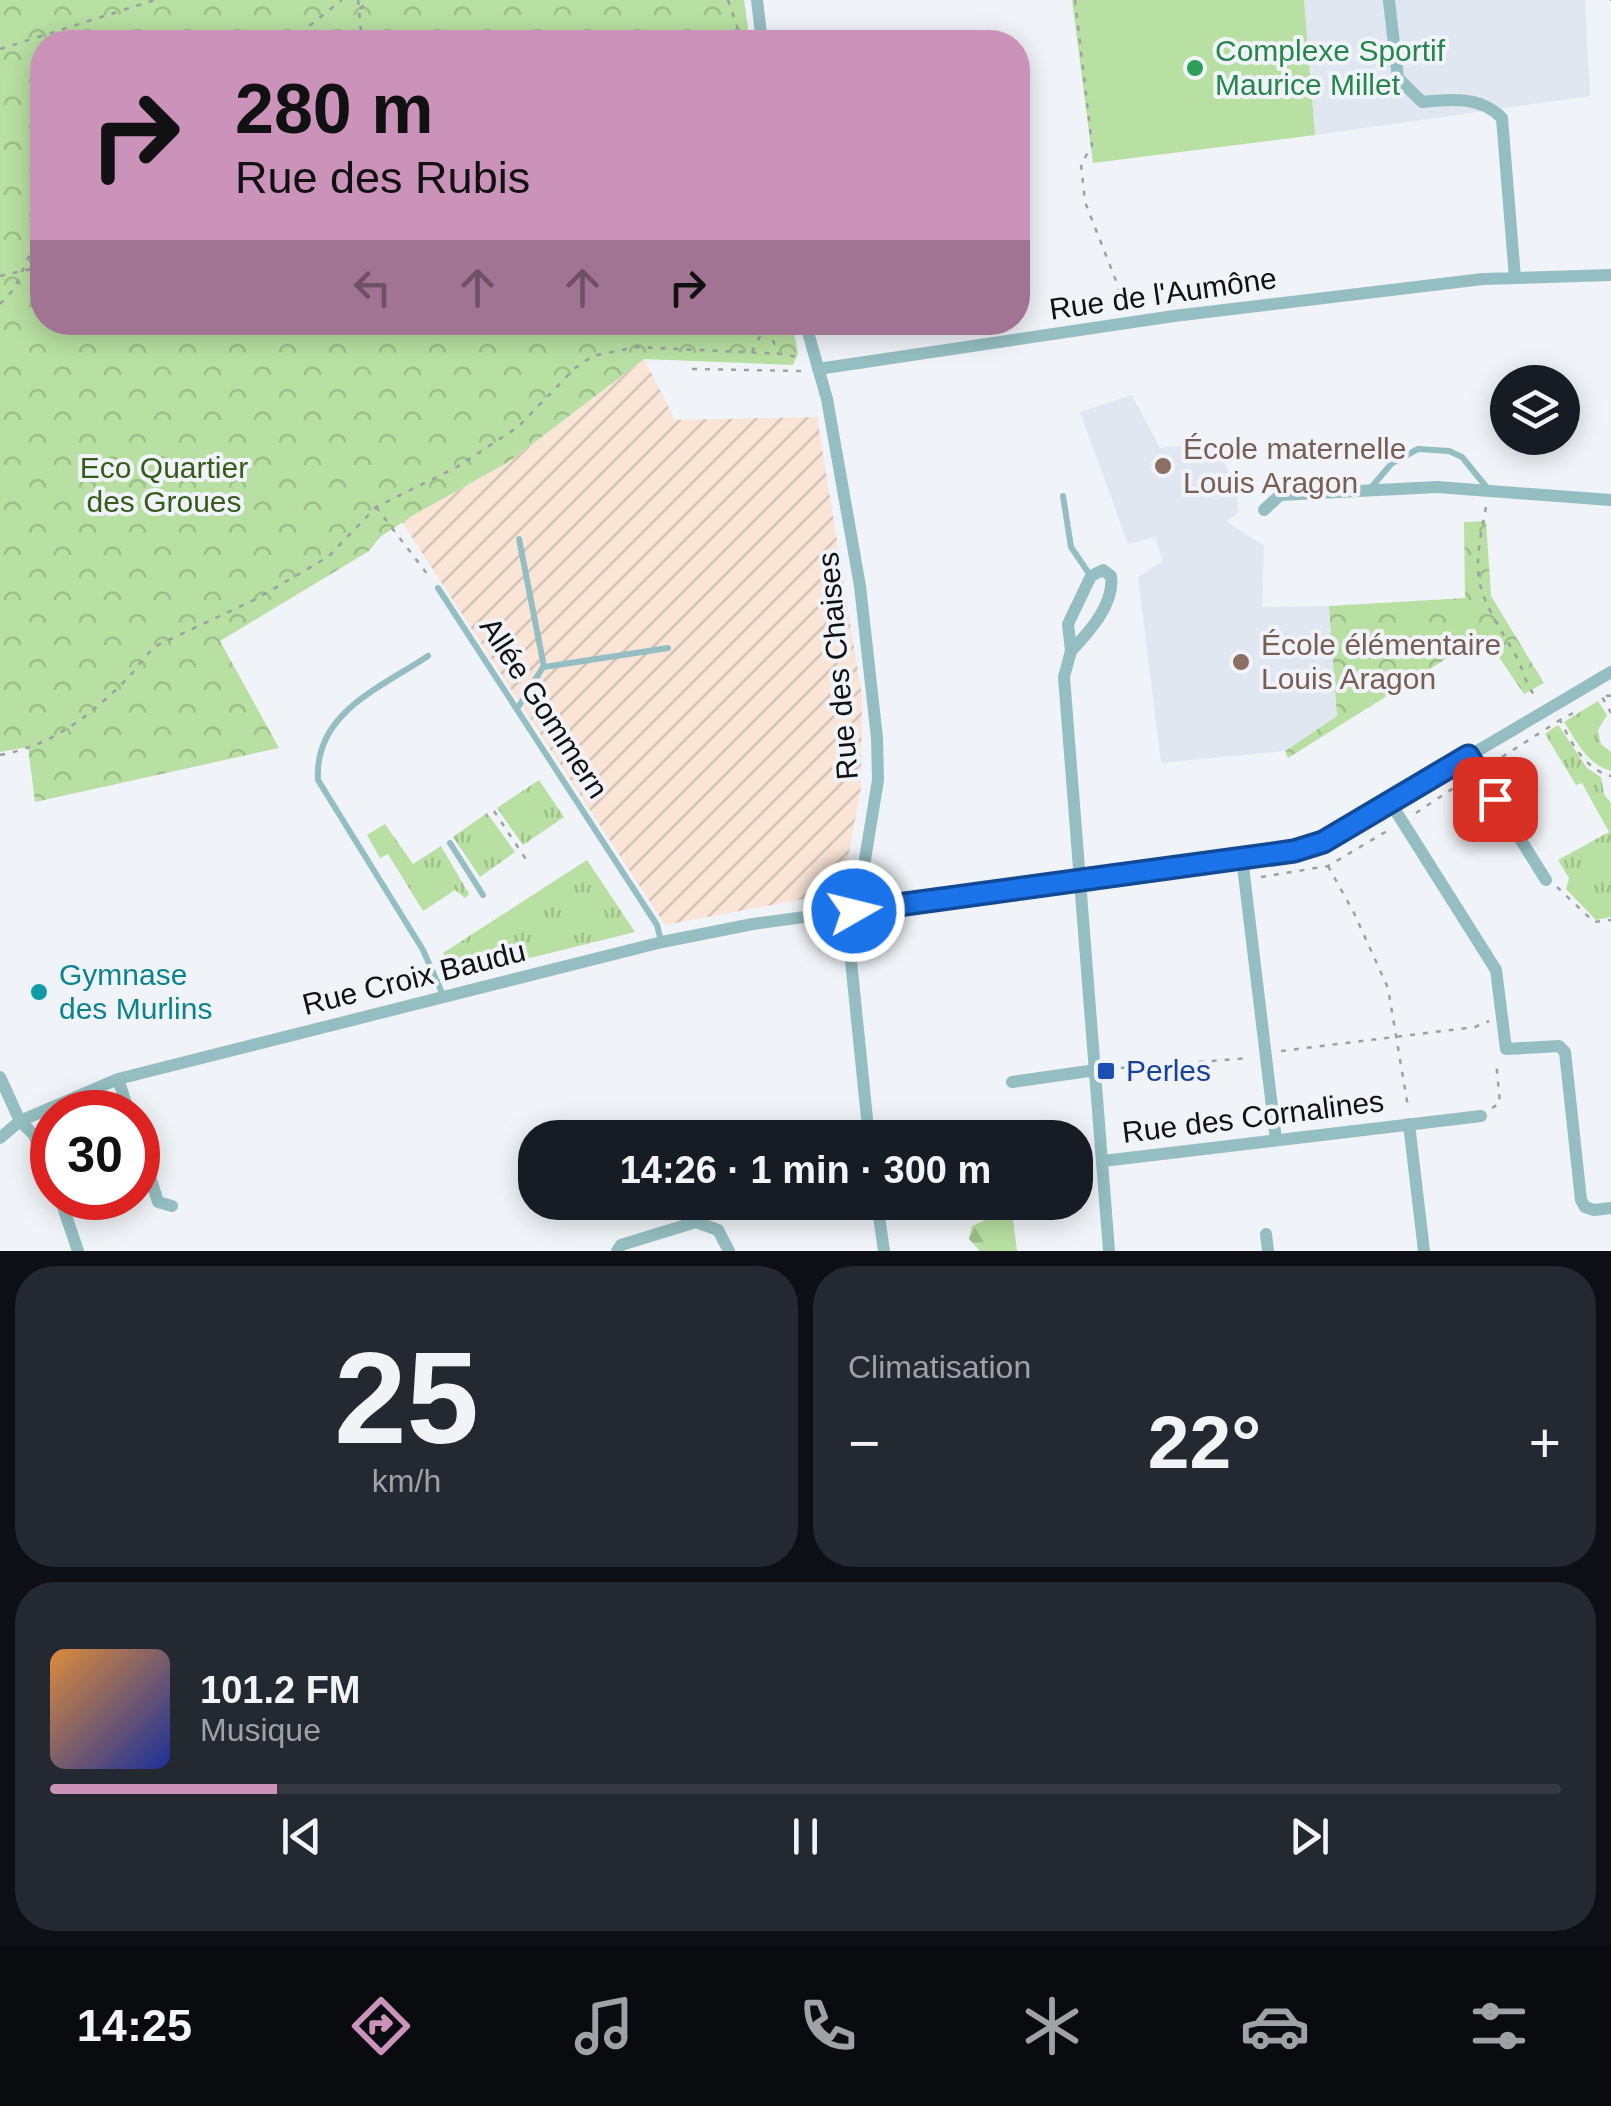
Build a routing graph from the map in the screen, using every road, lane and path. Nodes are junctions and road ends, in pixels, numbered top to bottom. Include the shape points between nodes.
1 (155, 0) edge
2 (342, 0) edge
3 (358, 0) edge
4 (369, 0) edge
5 (728, 0) edge
6 (757, 0) edge
7 (1075, 0) edge
8 (1390, 1) edge
9 (359, 10) junction
10 (60, 30) edge
11 (305, 30) edge
12 (361, 30) edge
13 (738, 30) edge
14 (761, 30) edge
15 (30, 40) edge
16 (0, 49) edge
17 (30, 255) edge
18 (30, 269) edge
19 (23, 271) junction
20 (1611, 275) edge
21 (0, 276) edge
22 (1515, 278) junction
23 (0, 304) edge
24 (1129, 322) junction
25 (761, 335) edge
26 (771, 335) edge
27 (809, 335) edge
28 (752, 353) junction
29 (779, 354) junction
30 (807, 360) dead end
31 (692, 368) dead end
32 (818, 370) junction
33 (1369, 490) junction
34 (1489, 490) junction
35 (1062, 496) dead end
36 (1611, 500) edge
37 (376, 506) junction
38 (1264, 510) dead end
39 (518, 539) dead end
40 (1091, 576) junction
41 (438, 588) joint
42 (668, 648) dead end
43 (1071, 651) junction
44 (428, 656) dead end
45 (544, 667) junction
46 (1611, 672) edge
47 (1597, 688) dead end
48 (1601, 695) junction
49 (1611, 696) edge
50 (1540, 699) dead end
51 (518, 709) junction
52 (1574, 712) dead end
53 (1611, 713) edge
54 (1560, 720) junction
55 (0, 755) edge
56 (1468, 756) junction
57 (1478, 772) junction
58 (1611, 776) edge
59 (1390, 802) junction
60 (494, 812) dead end
61 (1402, 822) junction
62 (450, 843) dead end
63 (1242, 858) junction
64 (530, 864) dead end
65 (1328, 866) junction
66 (1245, 879) junction
67 (1080, 880) junction
68 (1546, 880) joint
69 (482, 895) dead end
70 (854, 911) junction
71 (1611, 920) edge
72 (662, 942) junction
73 (444, 996) junction
74 (1500, 1023) junction
75 (1397, 1038) junction
76 (1506, 1049) junction
77 (1266, 1056) junction
78 (1096, 1070) junction
79 (118, 1079) junction
80 (1012, 1082) dead end
81 (2, 1085) edge
82 (122, 1090) edge
83 (1481, 1116) joint
84 (867, 1120) edge
85 (20, 1121) junction
86 (1409, 1124) junction
87 (30, 1131) edge
88 (0, 1138) edge
89 (1276, 1140) junction
90 (1103, 1160) junction
91 (160, 1203) edge
92 (172, 1206) dead end
93 (1611, 1208) edge
94 (67, 1220) edge
95 (880, 1220) edge
96 (1266, 1234) dead end
97 (78, 1251) edge
98 (617, 1251) edge
99 (729, 1251) edge
100 (884, 1251) edge
101 (1108, 1251) edge
102 (1268, 1251) edge
103 (1424, 1251) edge

1 - 10 path
2 - 11 path
3 - 9 path
4 - 9 path
5 - 13 path
6 - 14 street
7 - 24 path via 1092,146 1081,164 1085,202
8 - 22 street via 1398,78 1407,89 1422,102 1476,102 1502,118
9 - 12 path
15 - 16 path
17 - 19 path
18 - 19 path
19 - 21 path
19 - 23 path
20 - 22 street, Rue de l'Aumône
22 - 24 street, Rue de l'Aumône
24 - 32 street, Rue de l'Aumône
25 - 28 path
26 - 29 path
27 - 32 street, Rue des Chaises
28 - 29 path
28 - 37 path via 636,347 593,356 484,451
29 - 30 path
31 - 32 path
32 - 70 street, Rue des Chaises via 860,586 877,738 878,780
33 - 34 street
33 - 34 lane via 1392,463 1418,449 1462,456
33 - 38 street via 1280,495
34 - 36 street
34 - 50 path via 1477,540 1482,596 1528,689
35 - 40 lane via 1071,546
37 - 41 path
37 - 55 path via 328,557 158,645 83,718 48,742
39 - 45 lane
40 - 43 street via 1068,624
40 - 43 street via 1103,570 1112,587 1090,631
41 - 51 lane, Allée Gommern
42 - 45 lane
43 - 67 street via 1064,676
44 - 73 lane via 337,716 317,764 318,780 423,950
45 - 51 lane
46 - 56 street, Rue Croix Baudu
47 - 48 path
48 - 49 path
48 - 53 path
51 - 72 lane, Allée Gommern
52 - 54 path
54 - 57 path
54 - 58 path via 1590,768
56 - 57 street
56 - 59 street, Rue Croix Baudu
57 - 61 path
57 - 68 street
59 - 61 street
59 - 63 street, Rue Croix Baudu via 1323,842
60 - 64 path
61 - 65 path
61 - 74 street via 1496,970
62 - 69 lane
63 - 66 street
63 - 67 street, Rue Croix Baudu
65 - 66 path
65 - 75 path, Rue des Cornalines via 1388,988
66 - 77 street
67 - 70 street, Rue Croix Baudu
67 - 78 street
68 - 71 path via 1594,922
70 - 72 street, Rue Croix Baudu
70 - 84 street, Rue des Chaises via 852,990
72 - 73 street, Rue Croix Baudu
73 - 79 street, Rue Croix Baudu
74 - 75 path via 1485,1020 1475,1028
74 - 76 street
75 - 77 path
75 - 86 path, Rue des Cornalines
76 - 83 path via 1496,1058 1500,1104
76 - 93 street via 1558,1046 1565,1052 1582,1200 1594,1210
77 - 78 path
77 - 89 street
78 - 80 street
78 - 90 street
79 - 82 street
79 - 85 street, Rue Croix Baudu
81 - 85 street
83 - 86 street, Rue des Cornalines
85 - 87 street
85 - 88 street, Rue Croix Baudu
86 - 89 street, Rue des Cornalines
86 - 103 street, Rue des Cornalines
89 - 90 street, Rue des Cornalines
90 - 101 street
91 - 92 street
94 - 97 street
95 - 100 street
96 - 102 street
98 - 99 street via 696,1222 718,1230

